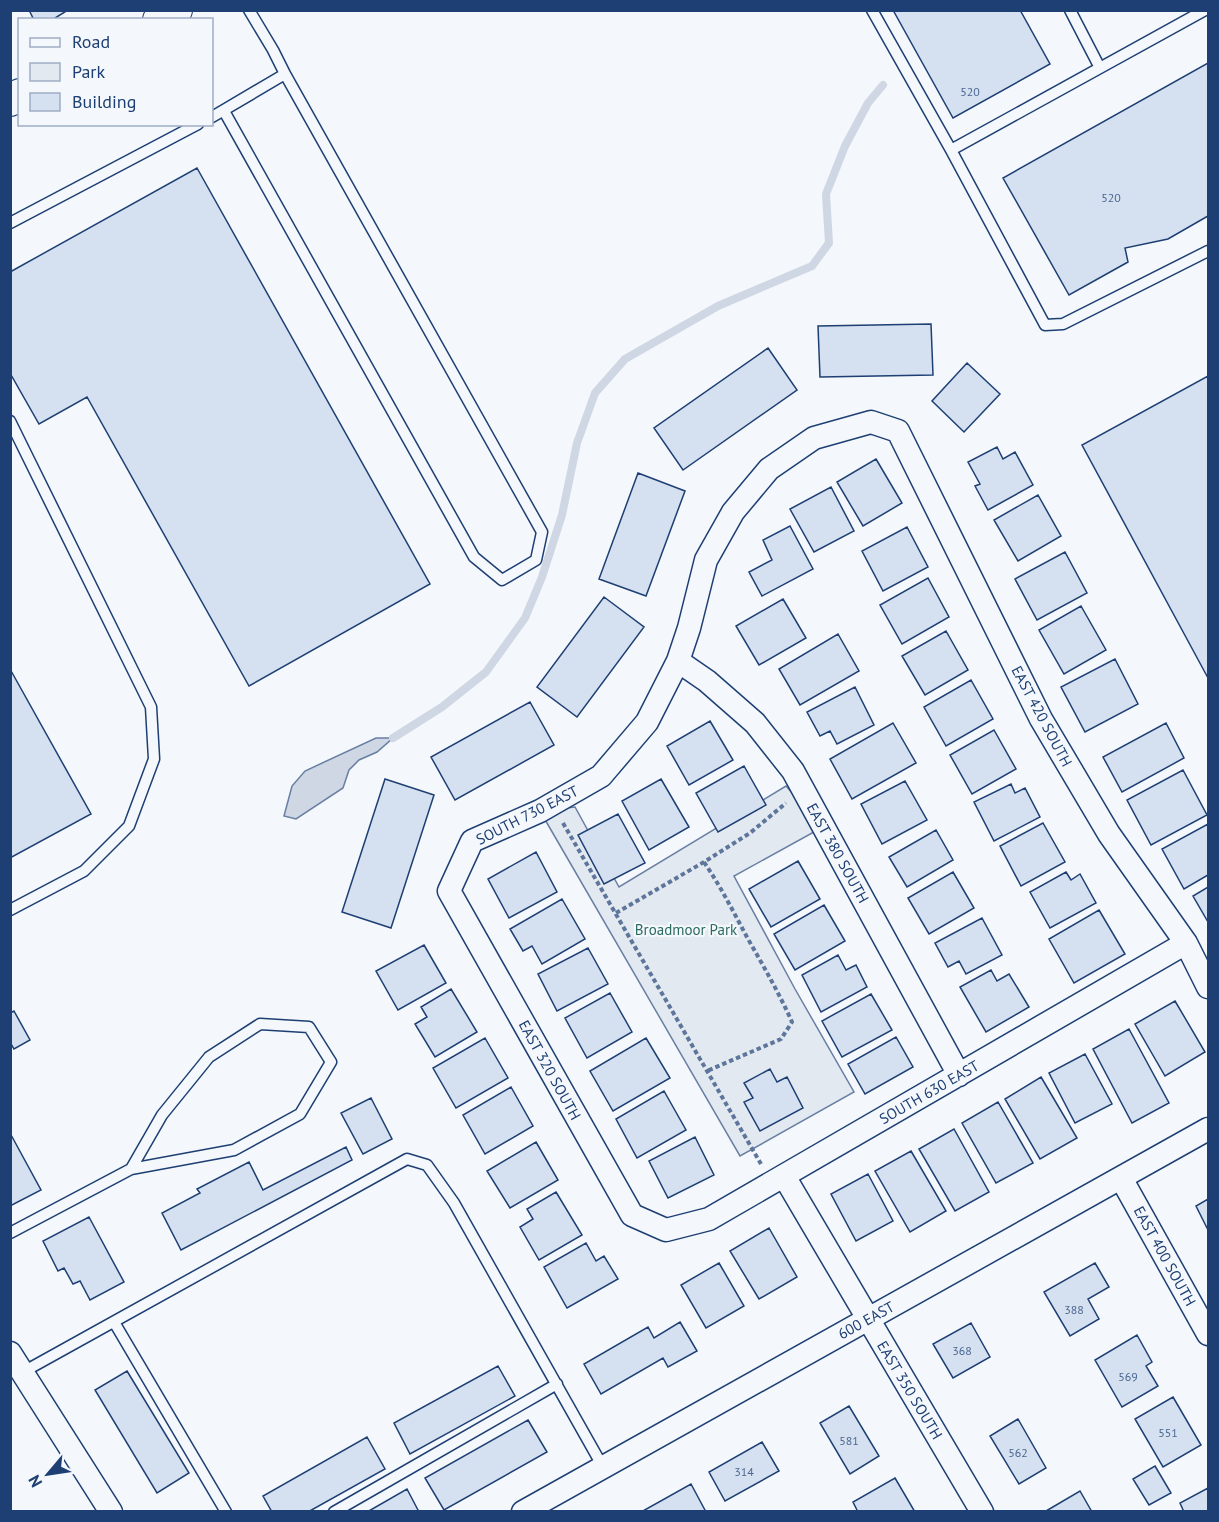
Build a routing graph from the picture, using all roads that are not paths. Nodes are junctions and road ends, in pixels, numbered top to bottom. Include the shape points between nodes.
1 (176, 10) edge
2 (249, 10) edge
3 (872, 10) edge
4 (1070, 10) edge
5 (1181, 10) edge
6 (1205, 10) edge
7 (162, 18) edge
8 (1186, 21) junction
9 (1100, 68) junction
10 (285, 74) junction
11 (224, 111) junction
12 (213, 116) edge
13 (194, 126) edge
14 (951, 150) junction
15 (10, 223) edge
16 (1209, 251) edge
17 (10, 421) edge
18 (898, 431) joint
19 (678, 661) junction
20 (449, 891) joint
21 (10, 910) edge
22 (1186, 943) junction
23 (1209, 987) edge
24 (959, 1075) junction
25 (1209, 1129) edge
26 (131, 1169) junction
27 (1120, 1178) junction
28 (778, 1180) junction
29 (666, 1230) joint
30 (10, 1233) edge
31 (868, 1319) junction
32 (114, 1322) junction
33 (1209, 1334) edge
34 (10, 1353) edge
35 (23, 1372) junction
36 (557, 1384) junction
37 (603, 1467) junction
38 (111, 1512) edge
39 (226, 1512) edge
40 (334, 1512) edge
41 (523, 1512) edge
42 (982, 1512) edge

1 - 7 main road
2 - 10 lane
3 - 14 lane
4 - 9 lane
5 - 8 lane
6 - 8 lane
8 - 9 lane
9 - 14 lane
10 - 11 lane
10 - 11 lane via 542,532 536,560 502,580 474,557
11 - 12 lane
13 - 15 lane
14 - 16 lane via 1045,325 1063,324
17 - 21 lane via 151,707 154,759 129,826 84,871
18 - 19 street, SOUTH 730 EAST via 871,422 814,438 768,469 733,512 706,560
18 - 22 street, EAST 420 SOUTH via 1041,719 1109,834
19 - 20 street, SOUTH 730 EAST via 647,722 601,776 472,842
19 - 24 street, EAST 380 SOUTH via 755,723 793,771
20 - 29 street, EAST 320 SOUTH via 632,1215
22 - 23 street, EAST 420 SOUTH
22 - 24 street, SOUTH 630 EAST
24 - 28 street, SOUTH 630 EAST
25 - 27 street, 600 EAST
26 - 26 lane via 162,1115 209,1057 260,1024 309,1027 331,1062 300,1114 234,1150
26 - 30 lane
27 - 31 street, 600 EAST
27 - 33 street, EAST 400 SOUTH
28 - 29 street, SOUTH 630 EAST via 709,1219
28 - 31 street, EAST 350 SOUTH
31 - 37 street, 600 EAST
31 - 42 street, EAST 350 SOUTH
32 - 35 lane
32 - 36 lane via 407,1159 427,1165 454,1203
32 - 39 lane
34 - 35 street
35 - 38 street
36 - 37 lane
36 - 40 lane
37 - 41 street, 600 EAST

